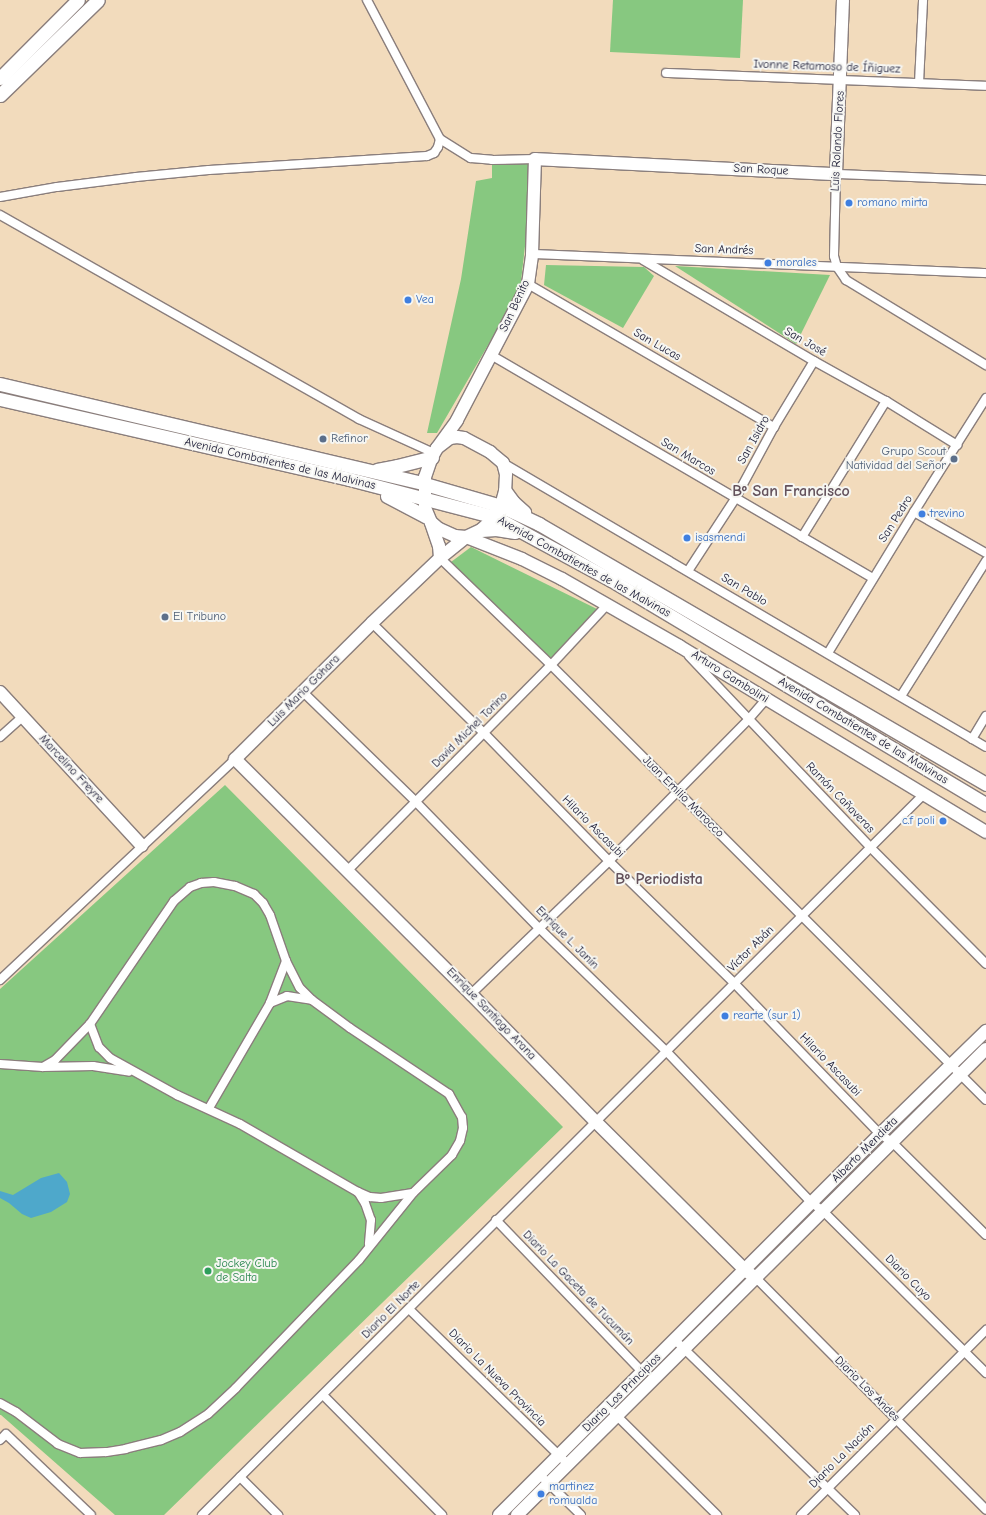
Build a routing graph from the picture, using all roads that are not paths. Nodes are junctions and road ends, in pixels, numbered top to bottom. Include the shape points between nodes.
1 (78, 0) edge
2 (98, 0) edge
3 (367, 0) edge
4 (843, 0) edge
5 (923, 0) edge
6 (666, 73) dead end
7 (0, 78) edge
8 (841, 79) junction
9 (919, 83) junction
10 (986, 86) edge
11 (0, 95) edge
12 (440, 139) junction
13 (535, 159) junction
14 (836, 174) junction
15 (986, 180) edge
16 (0, 198) edge
17 (0, 215) edge
18 (532, 254) junction
19 (641, 259) junction
20 (837, 267) junction
21 (986, 273) edge
22 (528, 284) junction
23 (491, 355) junction
24 (814, 361) junction
25 (986, 365) edge
26 (0, 384) edge
27 (986, 398) edge
28 (0, 399) edge
29 (886, 401) junction
30 (457, 420) junction
31 (774, 427) junction
32 (464, 438) junction
33 (957, 445) junction
34 (434, 452) junction
35 (503, 463) junction
36 (370, 471) junction
37 (349, 479) junction
38 (425, 484) junction
39 (505, 491) junction
40 (424, 499) junction
41 (735, 499) junction
42 (498, 511) junction
43 (914, 512) junction
44 (429, 519) junction
45 (539, 524) junction
46 (481, 530) junction
47 (466, 537) junction
48 (802, 538) junction
49 (538, 539) junction
50 (986, 553) edge
51 (440, 558) junction
52 (986, 561) edge
53 (688, 571) junction
54 (873, 578) junction
55 (607, 605) junction
56 (372, 623) junction
57 (679, 646) junction
58 (828, 654) junction
59 (551, 665) junction
60 (302, 691) junction
61 (0, 692) edge
62 (901, 696) junction
63 (766, 699) junction
64 (986, 716) edge
65 (22, 717) junction
66 (748, 720) junction
67 (484, 733) junction
68 (0, 737) edge
69 (972, 739) junction
70 (986, 747) edge
71 (236, 759) junction
72 (986, 784) edge
73 (678, 792) junction
74 (923, 795) junction
75 (415, 801) junction
76 (986, 804) edge
77 (986, 832) edge
78 (142, 846) junction
79 (871, 848) junction
80 (609, 861) junction
81 (348, 870) junction
82 (802, 915) junction
83 (539, 928) junction
84 (286, 961) junction
85 (986, 964) edge
86 (0, 980) edge
87 (734, 983) junction
88 (471, 994) junction
89 (312, 1000) junction
90 (270, 1003) junction
91 (90, 1024) junction
92 (986, 1031) edge
93 (986, 1049) edge
94 (666, 1051) junction
95 (0, 1064) edge
96 (950, 1066) junction
97 (43, 1067) junction
98 (137, 1073) junction
99 (960, 1074) junction
100 (986, 1100) edge
101 (209, 1108) junction
102 (596, 1122) junction
103 (880, 1134) junction
104 (892, 1142) junction
105 (358, 1192) junction
106 (412, 1193) junction
107 (812, 1203) junction
108 (823, 1211) junction
109 (496, 1220) junction
110 (986, 1235) edge
111 (369, 1245) junction
112 (745, 1270) junction
113 (757, 1279) junction
114 (409, 1309) junction
115 (986, 1330) edge
116 (676, 1340) junction
117 (685, 1349) junction
118 (965, 1351) junction
119 (643, 1372) junction
120 (986, 1373) edge
121 (323, 1395) junction
122 (0, 1403) edge
123 (613, 1411) junction
124 (896, 1419) junction
125 (3, 1437) edge
126 (563, 1460) junction
127 (540, 1475) junction
128 (240, 1477) junction
129 (550, 1483) junction
130 (828, 1488) junction
131 (986, 1510) edge
132 (91, 1515) edge
133 (202, 1515) edge
134 (278, 1515) edge
135 (442, 1515) edge
136 (499, 1515) edge
137 (517, 1515) edge
138 (581, 1515) edge
139 (717, 1515) edge
140 (801, 1515) edge
141 (855, 1515) edge

1 - 7 main road
2 - 11 main road
3 - 12 street
4 - 8 street, Luis Rolando Flores
5 - 9 street
6 - 8 street, Ivonne Retamoso de Íñiguez
8 - 9 street, Ivonne Retamoso de Íñiguez
8 - 14 street, Luis Rolando Flores
9 - 10 street, Ivonne Retamoso de Íñiguez
12 - 13 street via 471,158
12 - 16 street via 434,153 427,156 173,174 57,187
13 - 14 street, San Roque
13 - 18 street, San Benito
14 - 15 street, San Roque
14 - 20 street, Luis Rolando Flores via 834,256
17 - 34 street via 345,411
18 - 19 street, San Andrés
18 - 22 street, San Benito
19 - 20 street, San Andrés
19 - 24 street, San José
20 - 21 street, San Andrés
20 - 25 street, Luis Rolando Flores via 846,280
22 - 23 street, San Benito
22 - 31 street, San Lucas
23 - 30 street, San Benito
23 - 41 street, San Marcos
24 - 29 street, San José
24 - 31 street, San Isidro
26 - 36 main road, Avenida Combatientes de las Malvinas
27 - 33 street, San Pedro
28 - 37 main road, Avenida Combatientes de las Malvinas
29 - 33 street, San José
29 - 48 street
30 - 32 street
30 - 34 street, San Benito
31 - 41 street, San Isidro
32 - 34 street via 450,438
32 - 35 street via 490,452
33 - 43 street, San Pedro
34 - 36 main road via 397,466
34 - 38 street
35 - 39 street via 506,474
35 - 53 street, San Pablo
36 - 38 main road, Avenida Combatientes de las Malvinas
37 - 40 main road, Avenida Combatientes de las Malvinas
37 - 44 main road via 397,500
38 - 40 street
38 - 42 main road, Avenida Combatientes de las Malvinas
39 - 42 street
39 - 45 main road via 512,502
40 - 42 main road, Avenida Combatientes de las Malvinas
40 - 44 street
41 - 48 street, San Marcos
41 - 53 street, San Isidro
42 - 45 main road, Avenida Combatientes de las Malvinas
42 - 46 street, Luis Mario Gohara
42 - 49 main road, Avenida Combatientes de las Malvinas
43 - 50 street
43 - 54 street, San Pedro
44 - 47 street, Arturo Gambolini via 446,532
44 - 51 street via 439,546
45 - 72 main road, Avenida Combatientes de las Malvinas
46 - 47 street, Luis Mario Gohara
46 - 49 main road via 508,530
47 - 51 street, Luis Mario Gohara
47 - 55 street, Arturo Gambolini via 522,559
48 - 54 street, San Marcos
49 - 76 main road, Avenida Combatientes de las Malvinas
51 - 56 street, Luis Mario Gohara
51 - 59 street, Juan Emilio Marocco
52 - 62 street
53 - 58 street, San Pablo
54 - 58 street, San Pedro
55 - 57 street, Arturo Gambolini
55 - 59 street, David Michel Torino
56 - 60 street, Luis Mario Gohara
56 - 67 street, Hilario Ascasubi
57 - 63 street, Arturo Gambolini
57 - 66 street, Ramón Cañaveras
58 - 62 street, San Pablo
59 - 67 street, David Michel Torino
59 - 73 street, Juan Emilio Marocco
60 - 71 street, Luis Mario Gohara
60 - 75 street, Enrique L. Janín
61 - 65 street, Marcelino Freyre
62 - 69 street, San Pablo
63 - 66 street
63 - 74 street, Arturo Gambolini
64 - 69 street
65 - 68 street
65 - 78 street, Marcelino Freyre
66 - 73 street
66 - 79 street, Ramón Cañaveras
67 - 75 street, David Michel Torino
67 - 80 street, Hilario Ascasubi
69 - 70 street, San Pablo
71 - 78 street, Luis Mario Gohara
71 - 81 street, Enrique Santiago Arana
73 - 80 street
73 - 82 street, Juan Emilio Marocco
74 - 77 street, Arturo Gambolini
74 - 79 street, Víctor Abán
75 - 81 street, David Michel Torino
75 - 83 street, Enrique L. Janín
78 - 86 street, Luis Mario Gohara
79 - 82 street, Víctor Abán
79 - 85 street, Ramón Cañaveras
80 - 83 street
80 - 87 street, Hilario Ascasubi
81 - 88 street, Enrique Santiago Arana
82 - 87 street, Víctor Abán
82 - 96 street, Juan Emilio Marocco
83 - 88 street
83 - 94 street, Enrique L. Janín
84 - 89 street via 300,988
84 - 90 street
84 - 91 street via 270,916 254,894 235,886 214,882 201,883 183,891 166,909
87 - 94 street, Víctor Abán
87 - 103 street, Hilario Ascasubi
88 - 102 street, Enrique Santiago Arana
89 - 90 street via 286,996
89 - 106 street via 439,1086 455,1103 462,1117 460,1141 452,1155
90 - 101 street
91 - 97 street via 55,1060
91 - 98 street via 94,1038 103,1052
92 - 96 street, Alberto Mendieta
93 - 99 street, Alberto Mendieta
94 - 102 street, Víctor Abán
94 - 107 street, Enrique L. Janín
95 - 97 street
96 - 99 street, Juan Emilio Marocco
96 - 103 street, Alberto Mendieta
97 - 98 street via 93,1066
98 - 101 street via 177,1095
99 - 100 street, Juan Emilio Marocco
99 - 104 street, Alberto Mendieta
101 - 105 street
102 - 109 street, Diario El Norte
102 - 112 street, Enrique Santiago Arana
103 - 104 street, Hilario Ascasubi
103 - 107 street, Alberto Mendieta
104 - 108 street, Alberto Mendieta
104 - 110 street, Hilario Ascasubi
105 - 106 street via 381,1198
105 - 111 street via 371,1220
106 - 111 street
107 - 108 street, Diario Cuyo
107 - 112 street, Alberto Mendieta
108 - 113 street, Alberto Mendieta
108 - 118 street, Diario Cuyo
109 - 114 street, Diario El Norte
109 - 119 street, Diario La Gaceta de Tucumán
111 - 122 street via 359,1260 236,1388 208,1414 175,1434 126,1449 80,1453 48,1438 16,1412
112 - 113 street, Diario Los Andes
112 - 116 street, Diario Los Principios
113 - 117 street, Diario Los Principios
113 - 124 street, Diario Los Andes
114 - 121 street, Diario El Norte
114 - 126 street, Diario La Nueva Provincia
115 - 118 street, Diario La Nación
116 - 117 street
116 - 119 street, Diario Los Principios
117 - 123 street, Diario Los Principios
117 - 130 street
118 - 120 street, Diario Cuyo
118 - 124 street, Diario La Nación
119 - 123 street, Diario Los Principios
121 - 128 street, Diario El Norte
121 - 135 street
123 - 126 street, Diario Los Principios
123 - 139 street
124 - 130 street, Diario La Nación
124 - 131 street, Diario Los Andes
125 - 132 street
126 - 127 street, Diario Los Principios
126 - 129 street, Diario Los Principios
127 - 129 street
127 - 136 street, Diario Los Principios
128 - 133 street, Diario El Norte
128 - 134 street
129 - 137 street, Diario Los Principios
129 - 138 street
130 - 140 street, Diario La Nación
130 - 141 street

